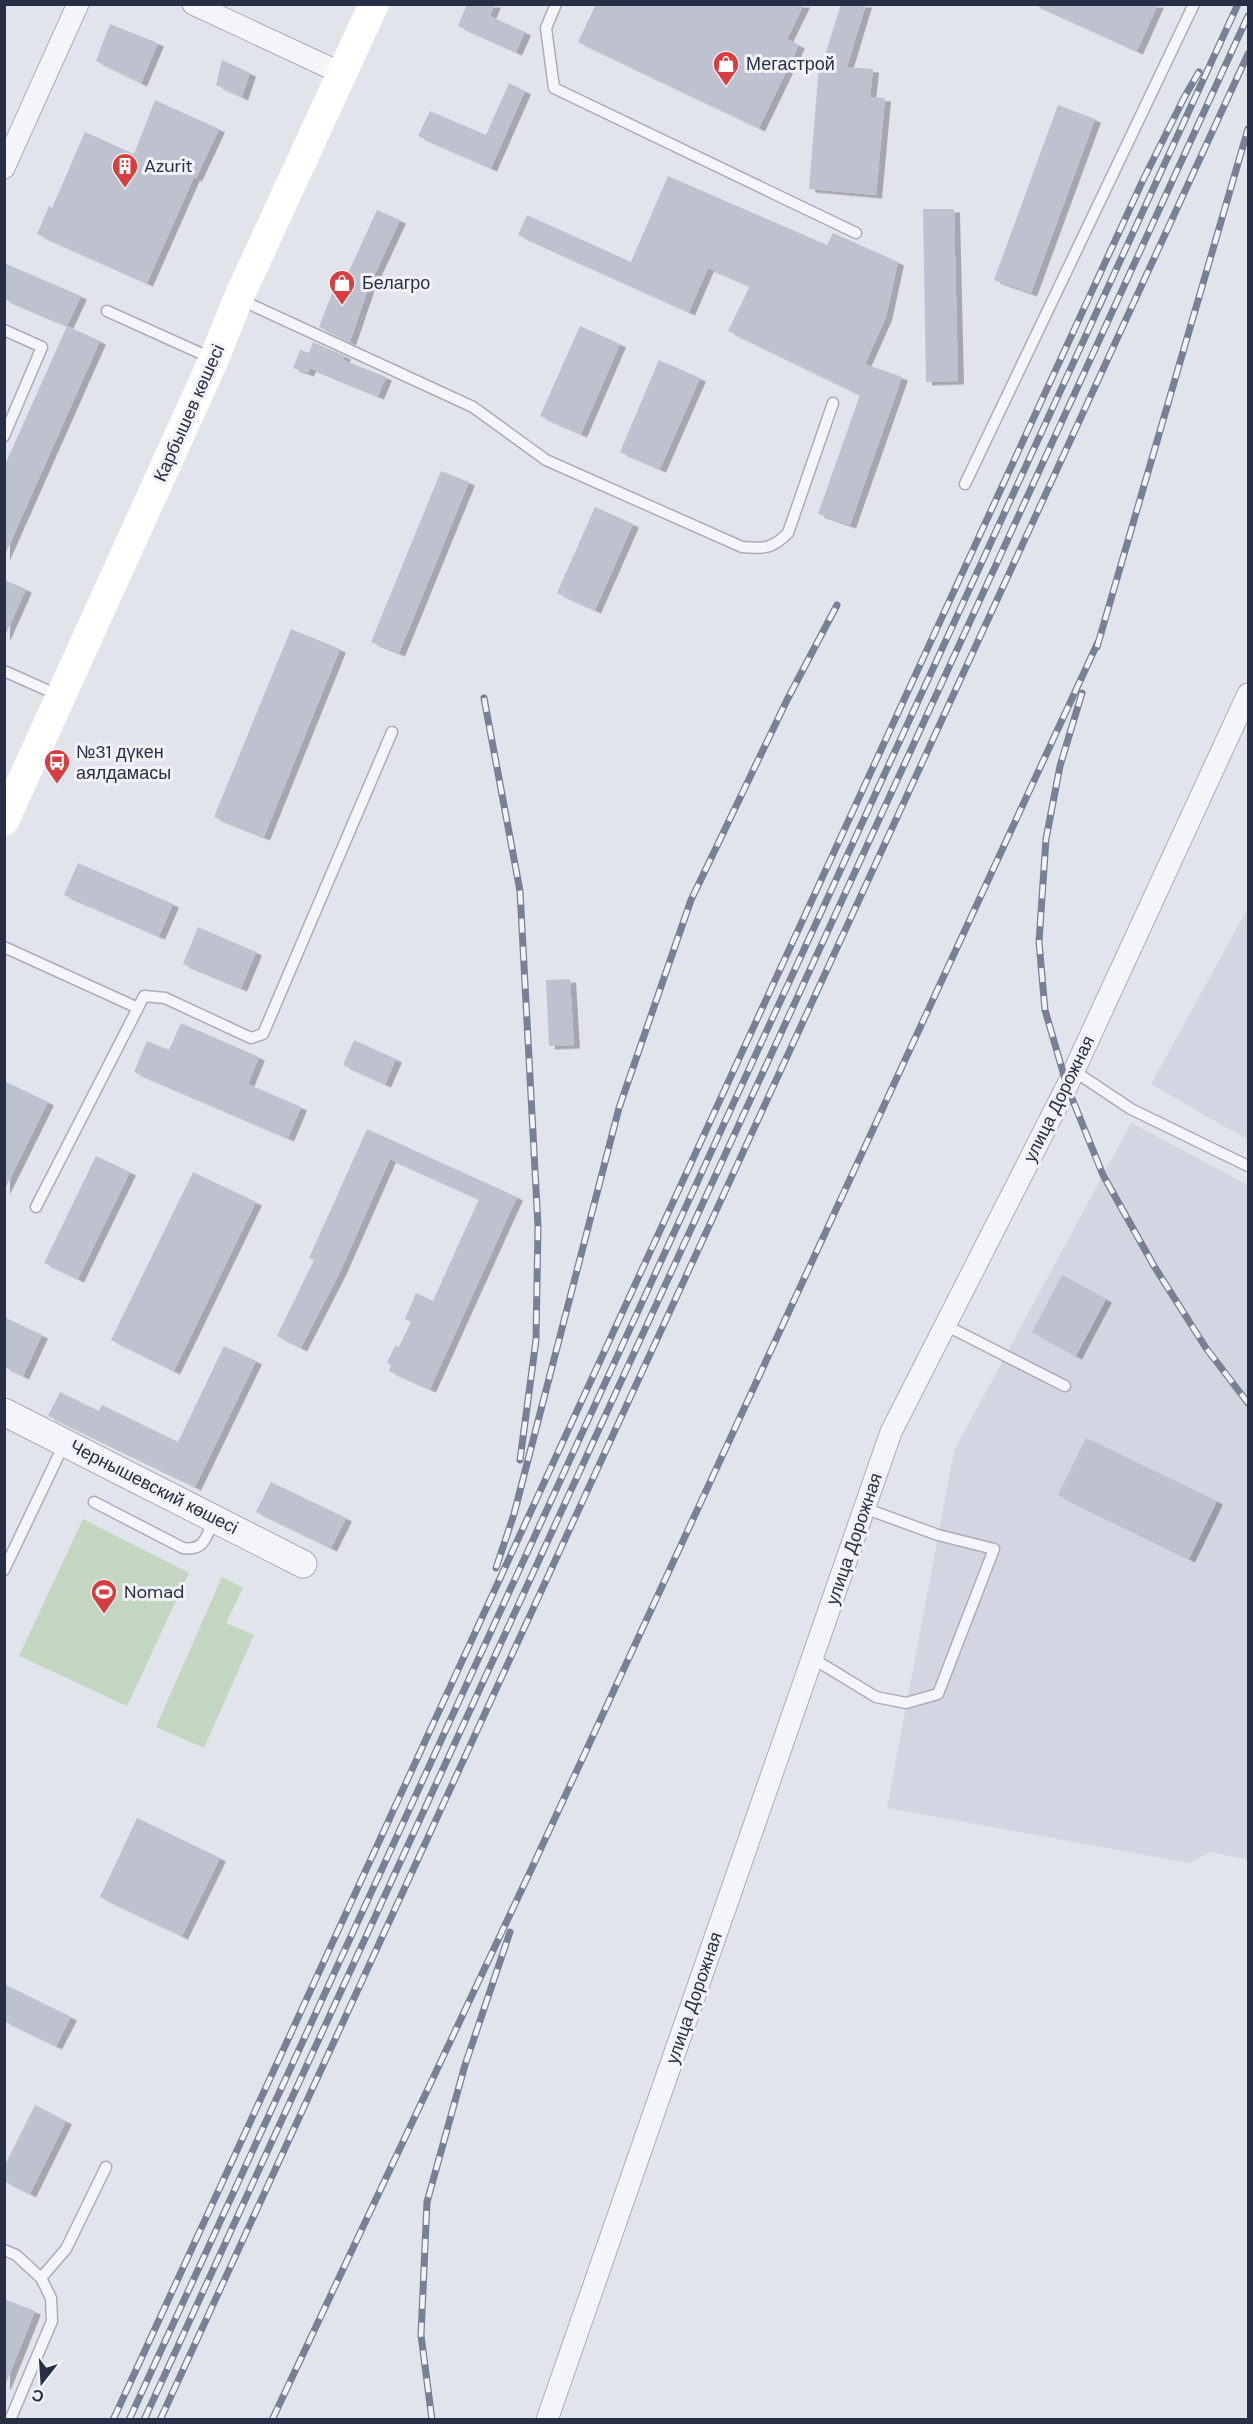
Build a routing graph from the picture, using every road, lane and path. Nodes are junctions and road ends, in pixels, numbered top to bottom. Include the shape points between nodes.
1 (78, 4) edge
2 (193, 4) edge
3 (374, 4) edge
4 (556, 4) edge
5 (1194, 4) edge
6 (343, 74) junction
7 (4, 168) edge
8 (856, 233) dead end
9 (238, 299) junction
10 (107, 311) dead end
11 (4, 330) edge
12 (214, 359) junction
13 (833, 404) dead end
14 (4, 435) edge
15 (965, 484) dead end
16 (4, 671) edge
17 (1248, 694) edge
18 (61, 697) junction
19 (392, 732) dead end
20 (4, 821) edge
21 (4, 947) edge
22 (138, 1008) junction
23 (1074, 1071) junction
24 (1248, 1166) edge
25 (36, 1207) dead end
26 (945, 1325) junction
27 (1065, 1386) dead end
28 (4, 1412) edge
29 (65, 1441) junction
30 (94, 1502) dead end
31 (864, 1508) junction
32 (214, 1519) junction
33 (303, 1564) dead end
34 (4, 1570) edge
35 (812, 1658) junction
36 (106, 2167) dead end
37 (4, 2250) edge
38 (40, 2278) junction
39 (10, 2420) edge
40 (547, 2420) edge

1 - 7 street
2 - 6 street
3 - 6 main road, Карбышев көшесі
4 - 8 lane via 546,28 554,88
5 - 15 lane
6 - 9 main road, Карбышев көшесі
9 - 12 main road, Карбышев көшесі
9 - 13 lane via 473,407 546,460 742,547 762,549 777,544 788,533
10 - 12 lane
11 - 14 lane via 42,347
12 - 18 main road, Карбышев көшесі
16 - 18 lane
17 - 23 street, улица Дорожная
18 - 20 main road, Карбышев көшесі
19 - 22 lane via 263,1034 251,1038 165,998 144,996
21 - 22 lane
22 - 25 lane
23 - 24 lane via 1131,1109
23 - 26 street, улица Дорожная
26 - 27 lane
26 - 31 street, улица Дорожная via 891,1432
28 - 29 street, Чернышевский көшесі
29 - 32 street, Чернышевский көшесі
29 - 34 lane
30 - 32 lane via 193,1550 203,1544
31 - 35 street, улица Дорожная
31 - 35 lane via 938,1535 994,1549 938,1694 906,1703 876,1697
32 - 33 street, Чернышевский көшесі
35 - 40 street, улица Дорожная
36 - 38 lane via 66,2249
37 - 38 lane via 16,2255
38 - 39 lane via 51,2298 52,2321

